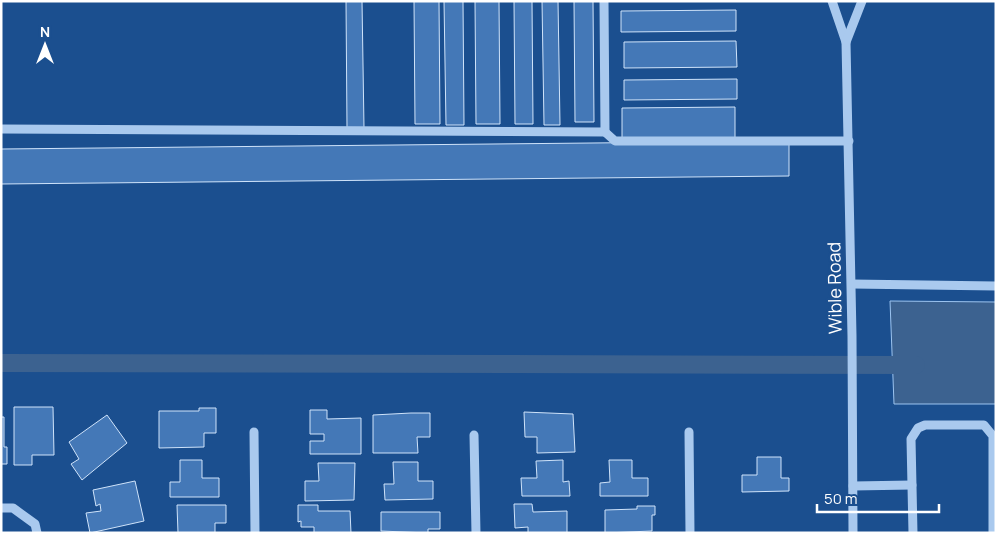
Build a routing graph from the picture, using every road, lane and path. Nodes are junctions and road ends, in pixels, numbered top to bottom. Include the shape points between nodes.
1 (604, 1) edge
2 (832, 1) edge
3 (862, 1) edge
4 (846, 42) junction
5 (1, 129) edge
6 (605, 132) junction
7 (849, 141) junction
8 (852, 284) junction
9 (996, 286) edge
10 (254, 432) dead end
11 (689, 432) dead end
12 (474, 436) dead end
13 (912, 485) junction
14 (853, 486) junction
15 (1, 508) edge
16 (36, 533) edge
17 (255, 533) edge
18 (476, 533) edge
19 (690, 533) edge
20 (853, 533) edge
21 (913, 533) edge
22 (993, 533) edge

1 - 6 street
2 - 4 street, Wible Road
3 - 4 street, Wible Road
4 - 7 street, Wible Road
5 - 6 street
6 - 7 street via 615,141
7 - 8 street, Wible Road
8 - 9 street
8 - 14 street, Wible Road
10 - 17 street
11 - 19 street
12 - 18 street
13 - 14 street
13 - 21 street
13 - 22 street via 911,439 918,428 925,425 984,425 993,436
14 - 20 street, Wible Road
15 - 16 street via 13,508 35,524

